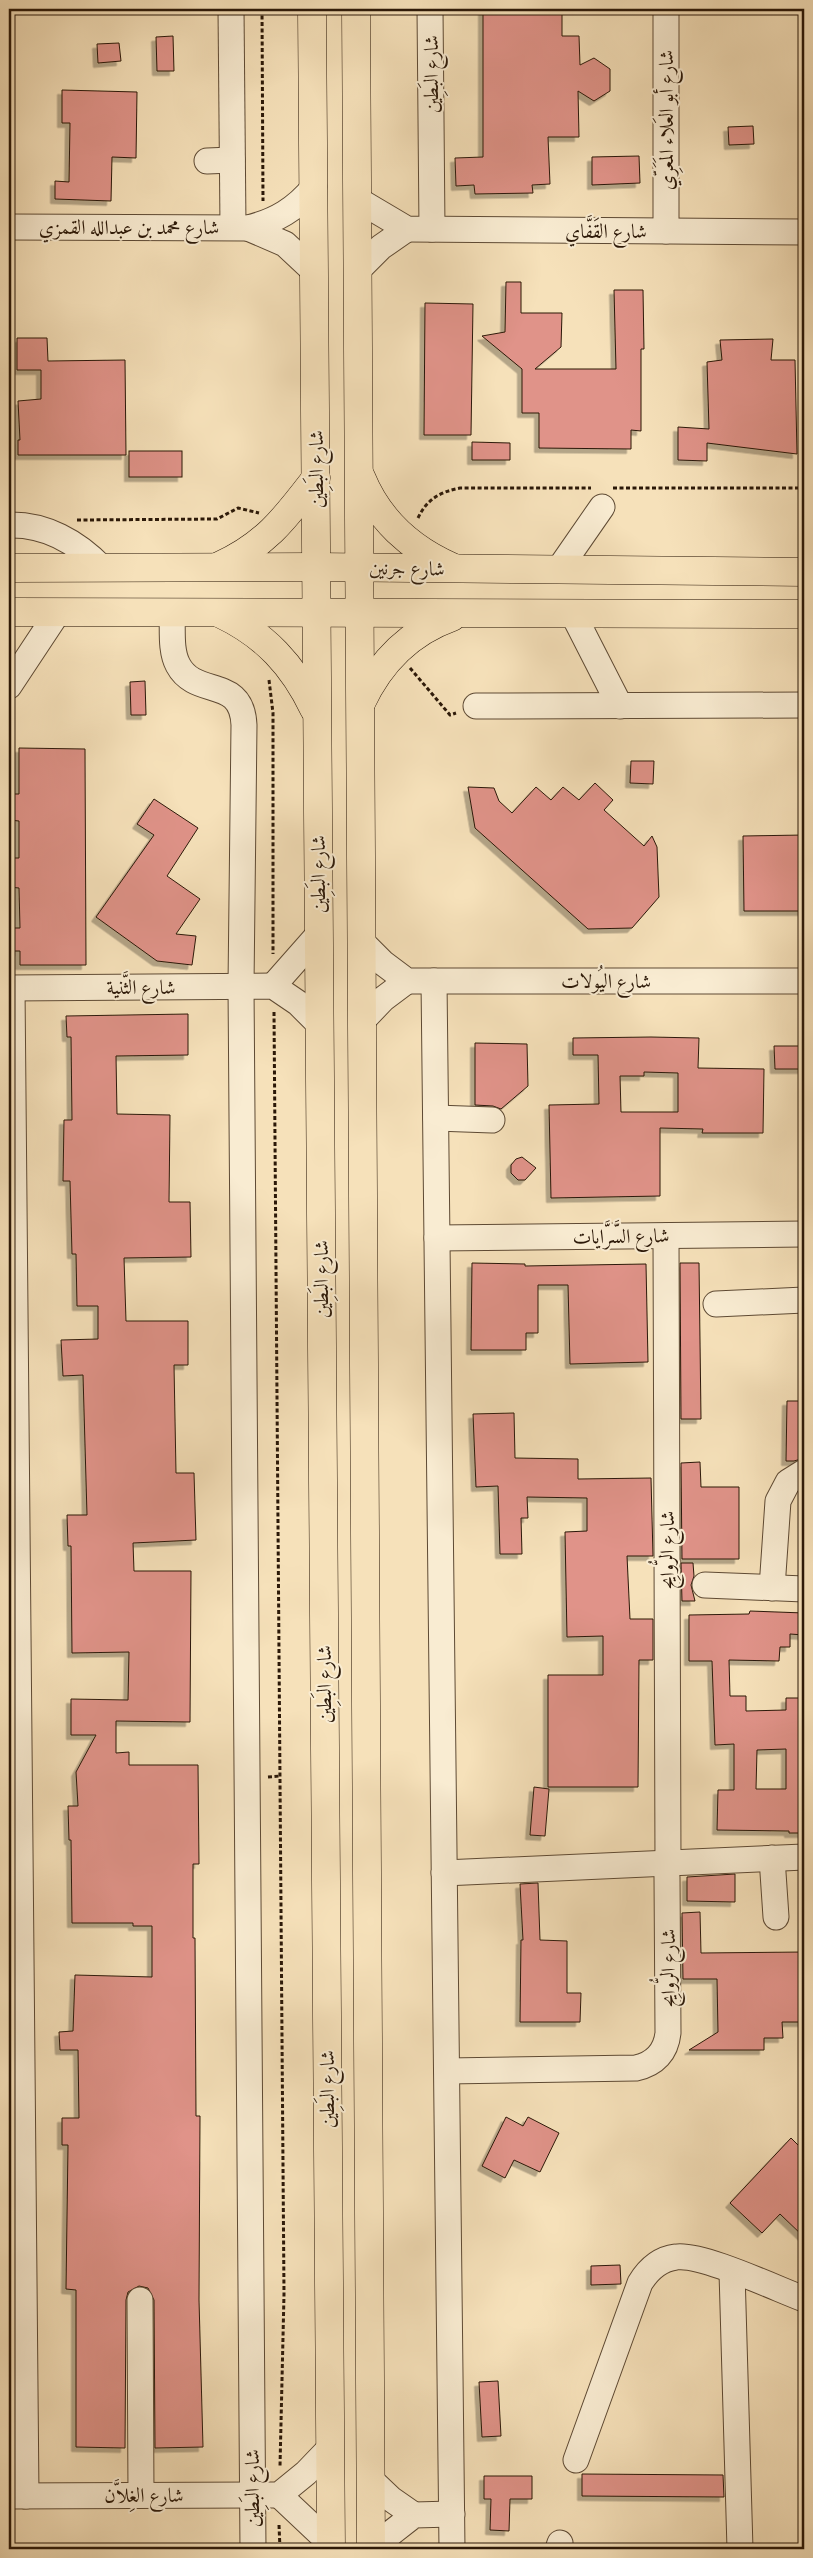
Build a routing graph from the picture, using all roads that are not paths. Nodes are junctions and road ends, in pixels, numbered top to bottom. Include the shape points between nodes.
1 (231, 9) edge
2 (312, 9) edge
3 (356, 9) edge
4 (430, 9) edge
5 (666, 9) edge
6 (232, 160) junction
7 (207, 161) dead end
8 (314, 187) junction
9 (358, 200) junction
10 (248, 226) junction
11 (9, 227) edge
12 (407, 229) junction
13 (432, 229) junction
14 (666, 231) junction
15 (804, 232) edge
16 (359, 269) junction
17 (314, 271) junction
18 (359, 472) junction
19 (316, 478) junction
20 (602, 507) dead end
21 (9, 525) edge
22 (316, 567) junction
23 (9, 568) edge
24 (102, 568) junction
25 (214, 568) junction
26 (359, 568) junction
27 (456, 569) junction
28 (559, 570) junction
29 (804, 572) edge
30 (9, 612) edge
31 (58, 612) junction
32 (172, 612) junction
33 (217, 612) junction
34 (316, 613) junction
35 (359, 613) junction
36 (459, 614) junction
37 (573, 614) junction
38 (804, 614) edge
39 (9, 686) edge
40 (476, 706) road end
41 (620, 706) junction
42 (804, 706) edge
43 (360, 707) junction
44 (317, 716) junction
45 (318, 935) junction
46 (361, 941) junction
47 (407, 981) junction
48 (434, 981) junction
49 (804, 981) edge
50 (241, 986) junction
51 (274, 986) junction
52 (10, 988) edge
53 (362, 1021) junction
54 (319, 1024) junction
55 (436, 1118) junction
56 (492, 1120) dead end
57 (804, 1234) edge
58 (666, 1236) junction
59 (437, 1238) junction
60 (804, 1300) edge
61 (716, 1304) dead end
62 (804, 1472) edge
63 (705, 1585) dead end
64 (772, 1588) junction
65 (804, 1589) edge
66 (804, 1857) edge
67 (772, 1858) junction
68 (668, 1870) junction
69 (444, 1874) junction
70 (776, 1917) dead end
71 (447, 2071) junction
72 (732, 2272) junction
73 (804, 2299) edge
74 (140, 2300) dead end
75 (330, 2448) junction
76 (576, 2460) dead end
77 (371, 2480) junction
78 (142, 2495) junction
79 (252, 2495) junction
80 (279, 2495) junction
81 (18, 2496) edge
82 (452, 2514) junction
83 (414, 2515) junction
84 (330, 2546) edge
85 (253, 2549) edge
86 (371, 2549) edge
87 (376, 2549) edge
88 (452, 2549) edge
89 (740, 2549) edge

1 - 6 street
2 - 8 main road, شارع البَطِين
3 - 9 main road, شارع البَطِين
4 - 13 street, شارع البَطِين
5 - 14 street, شارع أبو العَلاء المَعَرِّي
6 - 7 street
6 - 10 street
8 - 10 street, شارع محمد بن عبدالله القمزي via 292,210
8 - 17 main road, شارع البَطِين
9 - 12 street
9 - 16 main road, شارع البَطِين
10 - 11 street, شارع محمد بن عبدالله القمزي
10 - 17 street, شارع محمد بن عبدالله القمزي via 285,244
12 - 13 street, شارع القَفَّاي
12 - 16 street
13 - 14 street, شارع القَفَّاي
14 - 15 street, شارع القَفَّاي
16 - 18 main road, شارع البَطِين
17 - 19 main road, شارع البَطِين
18 - 26 main road, شارع البَطِين
18 - 27 main road via 375,504 398,532 425,553
19 - 22 main road, شارع البَطِين
19 - 25 main road via 275,530 236,558
20 - 28 street
21 - 24 street via 48,531 77,546
22 - 25 main road, شارع جرنين
22 - 26 main road, شارع جرنين
22 - 34 main road, شارع البَطِين
23 - 24 main road, شارع جرنين
24 - 25 main road, شارع جرنين
26 - 27 main road, شارع جرنين
26 - 35 main road, شارع البَطِين
27 - 28 main road, شارع جرنين
28 - 29 main road, شارع جرنين
30 - 31 main road
31 - 32 main road
31 - 39 street
32 - 33 main road
32 - 50 street, شارع البَطِين via 178,665 197,684 223,689 230,694 244,716
33 - 34 main road
33 - 44 main road via 258,634 275,650 299,680
34 - 35 main road
34 - 44 main road, شارع البَطِين
35 - 36 main road
35 - 43 main road, شارع البَطِين
36 - 37 main road
36 - 43 main road via 425,629 396,651 375,677
37 - 38 main road
37 - 41 street
40 - 41 street
41 - 42 street
43 - 46 main road, شارع البَطِين
44 - 45 main road, شارع البَطِين
45 - 51 street
45 - 54 main road, شارع البَطِين
46 - 47 street
46 - 53 main road, شارع البَطِين
47 - 48 street, شارع اليُولات
47 - 53 street
48 - 49 street, شارع اليُولات
48 - 55 street
50 - 51 street, شارع الثَّنية
50 - 52 street, شارع الثَّنية
50 - 79 street, شارع البَطِين
51 - 54 street
52 - 81 street
53 - 77 main road, شارع البَطِين
54 - 75 main road, شارع البَطِين
55 - 56 street
55 - 59 street
57 - 58 street, شارع السَّرَّايات
58 - 59 street, شارع السَّرَّايات
58 - 68 street, شارع الرُّوايِح
59 - 69 street
60 - 61 street
62 - 64 street via 788,1482 778,1500
63 - 64 street
64 - 65 street
66 - 67 street
67 - 68 street
67 - 70 street
68 - 69 street
68 - 71 street, شارع الرُّوايِح via 668,2033 659,2056 636,2068
69 - 71 street
71 - 82 street
72 - 73 street
72 - 76 street via 687,2256 664,2260 646,2274
72 - 89 street
74 - 78 street
75 - 80 street
75 - 84 main road, شارع البَطِين
77 - 83 street
77 - 86 main road, شارع البَطِين
78 - 79 street, شارع الغِلاَّن
78 - 81 street, شارع الغِلاَّن
79 - 80 street, شارع الغِلاَّن
79 - 85 street, شارع البَطِين
80 - 84 street
82 - 83 street
82 - 88 street
83 - 87 street

